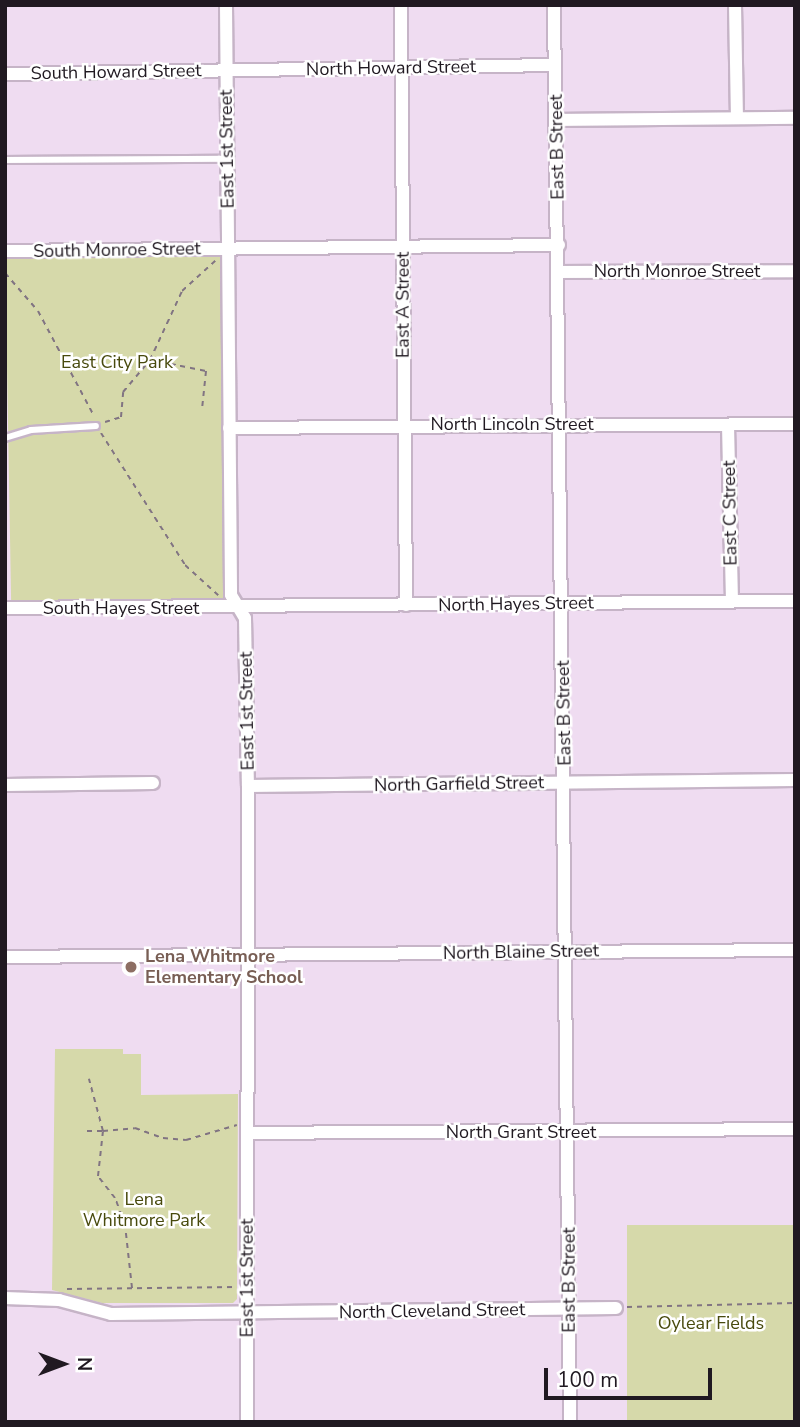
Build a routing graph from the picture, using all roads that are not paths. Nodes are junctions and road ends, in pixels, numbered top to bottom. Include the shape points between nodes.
1 (226, 5) edge
2 (401, 5) edge
3 (554, 5) edge
4 (734, 5) edge
5 (555, 65) junction
6 (401, 68) junction
7 (226, 69) junction
8 (5, 74) edge
9 (737, 118) junction
10 (795, 118) edge
11 (557, 120) junction
12 (227, 159) junction
13 (5, 160) edge
14 (559, 245) junction
15 (403, 247) junction
16 (228, 248) junction
17 (5, 251) edge
18 (795, 271) edge
19 (559, 272) junction
20 (404, 424) junction
21 (795, 424) edge
22 (560, 425) junction
23 (728, 425) junction
24 (96, 426) road end
25 (229, 428) junction
26 (5, 438) edge
27 (732, 601) junction
28 (795, 601) edge
29 (562, 603) junction
30 (406, 605) junction
31 (237, 607) junction
32 (5, 608) edge
33 (795, 780) edge
34 (565, 782) junction
35 (152, 783) dead end
36 (5, 785) edge
37 (248, 786) junction
38 (795, 950) edge
39 (566, 951) junction
40 (248, 956) junction
41 (5, 957) edge
42 (242, 1129) junction
43 (795, 1129) edge
44 (568, 1132) junction
45 (5, 1298) edge
46 (616, 1308) road end
47 (569, 1309) junction
48 (247, 1313) junction
49 (247, 1422) edge
50 (570, 1422) edge

1 - 7 street, East 1st Street
2 - 6 street, East A Street
3 - 5 street, East B Street
4 - 9 street
5 - 6 street, North Howard Street
5 - 11 street, East B Street
6 - 7 street, North Howard Street
6 - 15 street, East A Street
7 - 8 street, South Howard Street
7 - 12 street, East 1st Street
9 - 10 street
9 - 11 street
11 - 14 street, East B Street
12 - 13 lane
12 - 16 street, East 1st Street
14 - 15 street
14 - 19 street, East B Street
15 - 16 street
15 - 20 street, East A Street
16 - 17 street, South Monroe Street
16 - 25 street, East 1st Street
18 - 19 street, North Monroe Street
19 - 22 street, East B Street
20 - 22 street, North Lincoln Street
20 - 25 street, North Lincoln Street
20 - 30 street, East A Street
21 - 23 street, North Lincoln Street
22 - 23 street, North Lincoln Street
22 - 29 street, East B Street
23 - 27 street, East C Street
24 - 26 lane via 31,430
25 - 31 street, East 1st Street via 231,596
27 - 28 street, North Hayes Street
27 - 29 street, North Hayes Street
29 - 30 street, North Hayes Street
29 - 34 street, East B Street
30 - 31 street, North Hayes Street
31 - 32 street, South Hayes Street
31 - 37 street, East 1st Street via 245,618
33 - 34 street, North Garfield Street
34 - 37 street, North Garfield Street
34 - 39 street, East B Street
35 - 36 street
37 - 40 street, East 1st Street
38 - 39 street, North Blaine Street
39 - 40 street, North Blaine Street
39 - 44 street, East B Street
40 - 41 street, North Blaine Street
40 - 42 street, East 1st Street
42 - 44 street, North Grant Street
42 - 48 street, East 1st Street
43 - 44 street, North Grant Street
44 - 47 street, East B Street
45 - 48 street, North Cleveland Street via 59,1300 111,1314
46 - 47 street, North Cleveland Street
47 - 48 street, North Cleveland Street
47 - 50 street, East B Street
48 - 49 street, East 1st Street

